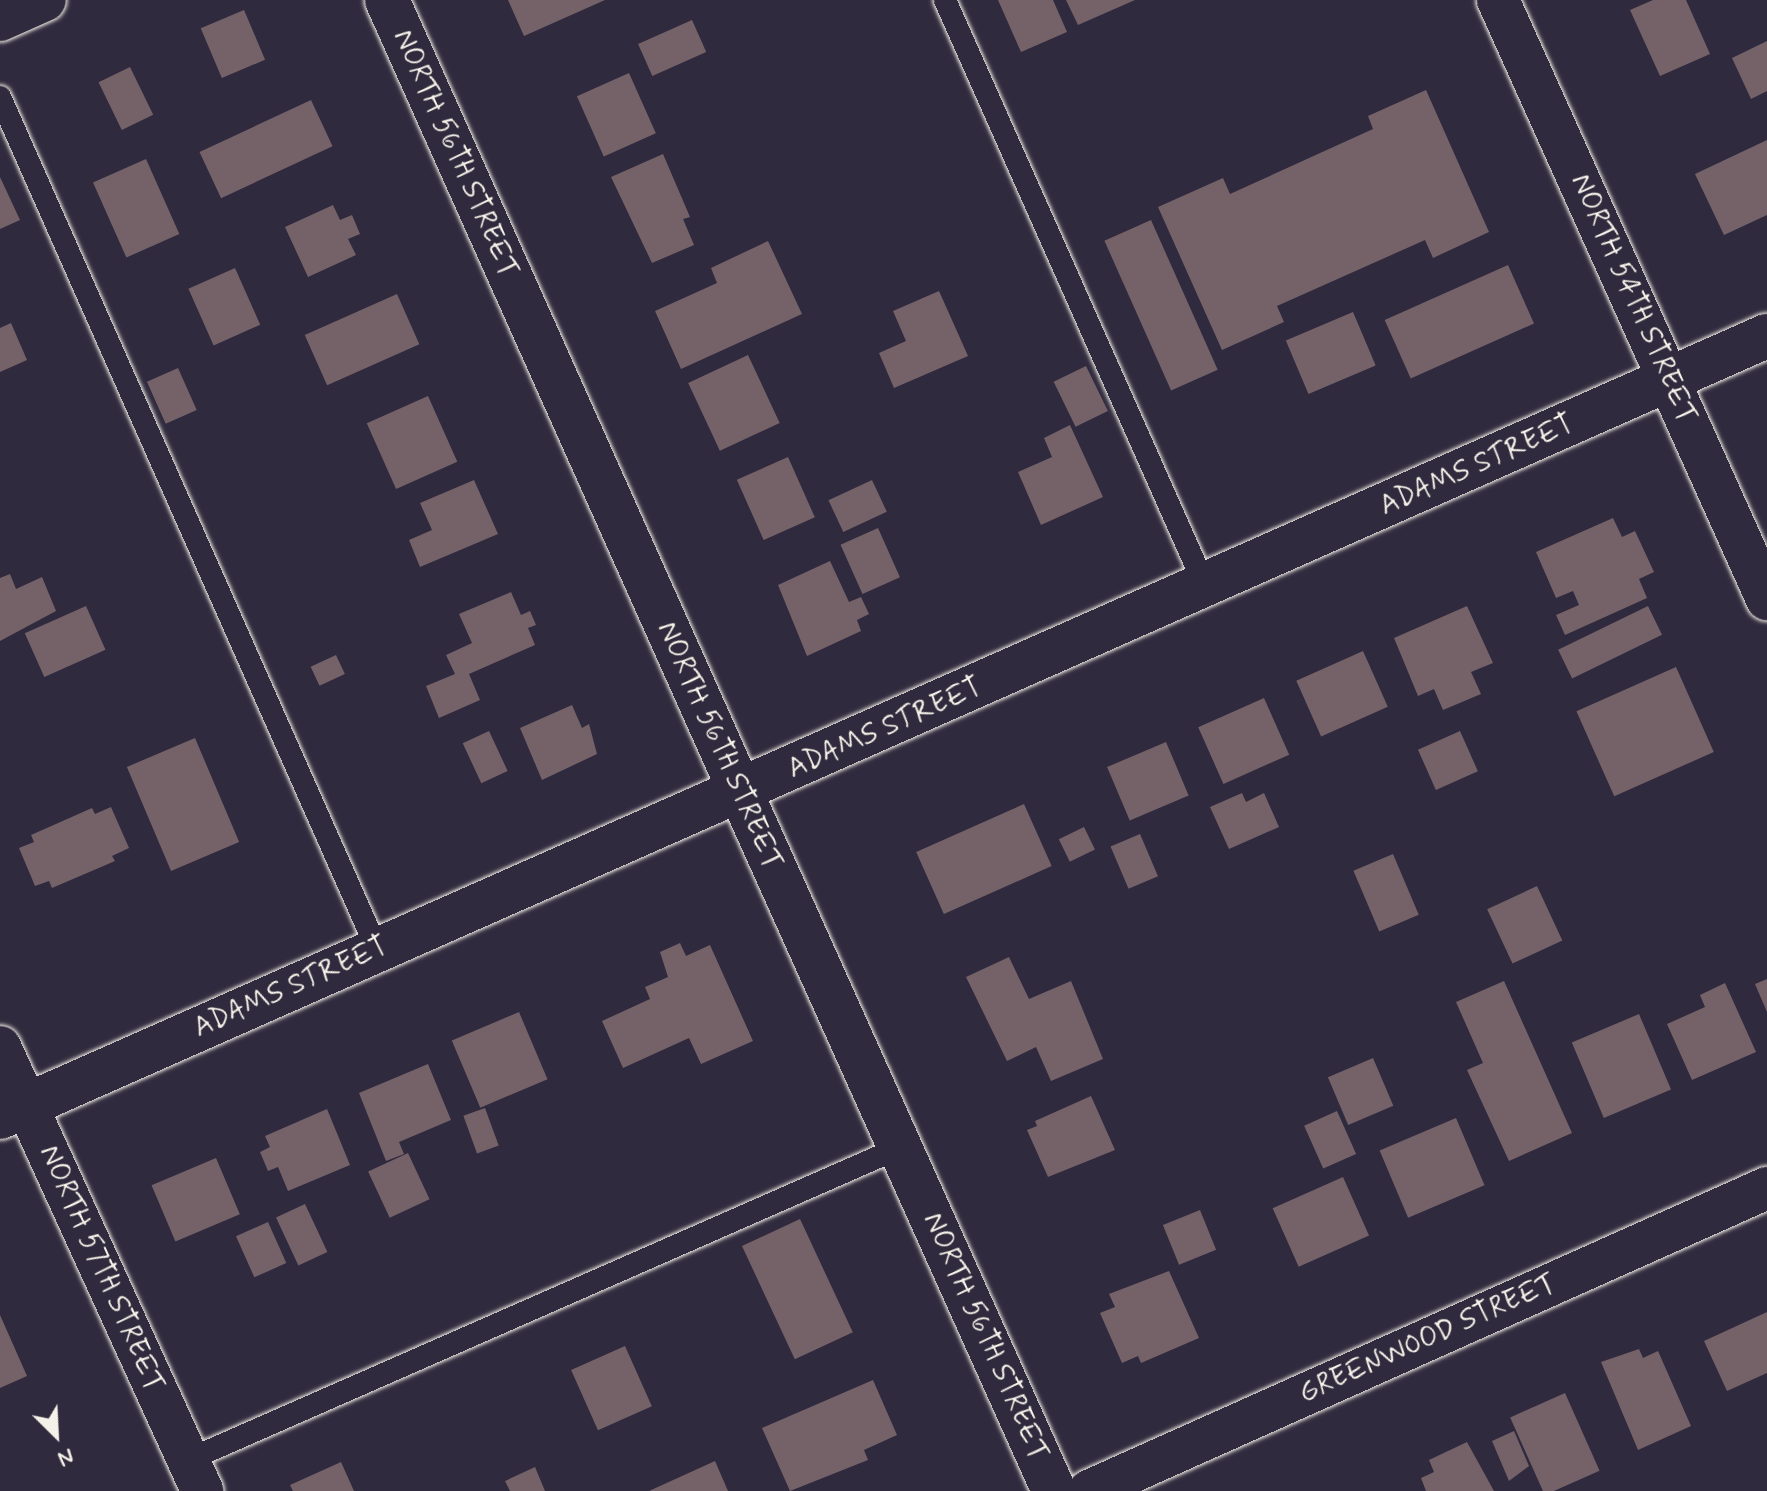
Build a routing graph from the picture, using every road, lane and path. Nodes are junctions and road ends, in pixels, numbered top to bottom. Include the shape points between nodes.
1 (45, 0) edge
2 (387, 0) edge
3 (945, 0) edge
4 (1498, 0) edge
5 (0, 20) edge
6 (0, 97) edge
7 (1767, 336) edge
8 (1669, 380) junction
9 (1205, 586) junction
10 (1767, 599) edge
11 (741, 793) junction
12 (377, 949) junction
13 (0, 1047) edge
14 (14, 1112) edge
15 (901, 1147) junction
16 (1767, 1188) edge
17 (195, 1475) edge
18 (1054, 1491) edge
19 (1089, 1491) edge

1 - 5 street
2 - 11 main road, NORTH 56TH STREET
3 - 9 lane
4 - 8 street, NORTH 54TH STREET
6 - 12 lane
7 - 8 main road, ADAMS STREET
8 - 9 main road, ADAMS STREET
8 - 10 street, NORTH 54TH STREET
9 - 11 main road, ADAMS STREET
11 - 12 main road, ADAMS STREET
11 - 15 main road, NORTH 56TH STREET
12 - 14 main road, ADAMS STREET
13 - 14 street, NORTH 57TH STREET
14 - 17 street, NORTH 57TH STREET
15 - 17 lane
15 - 18 main road, NORTH 56TH STREET
16 - 19 street, GREENWOOD STREET

